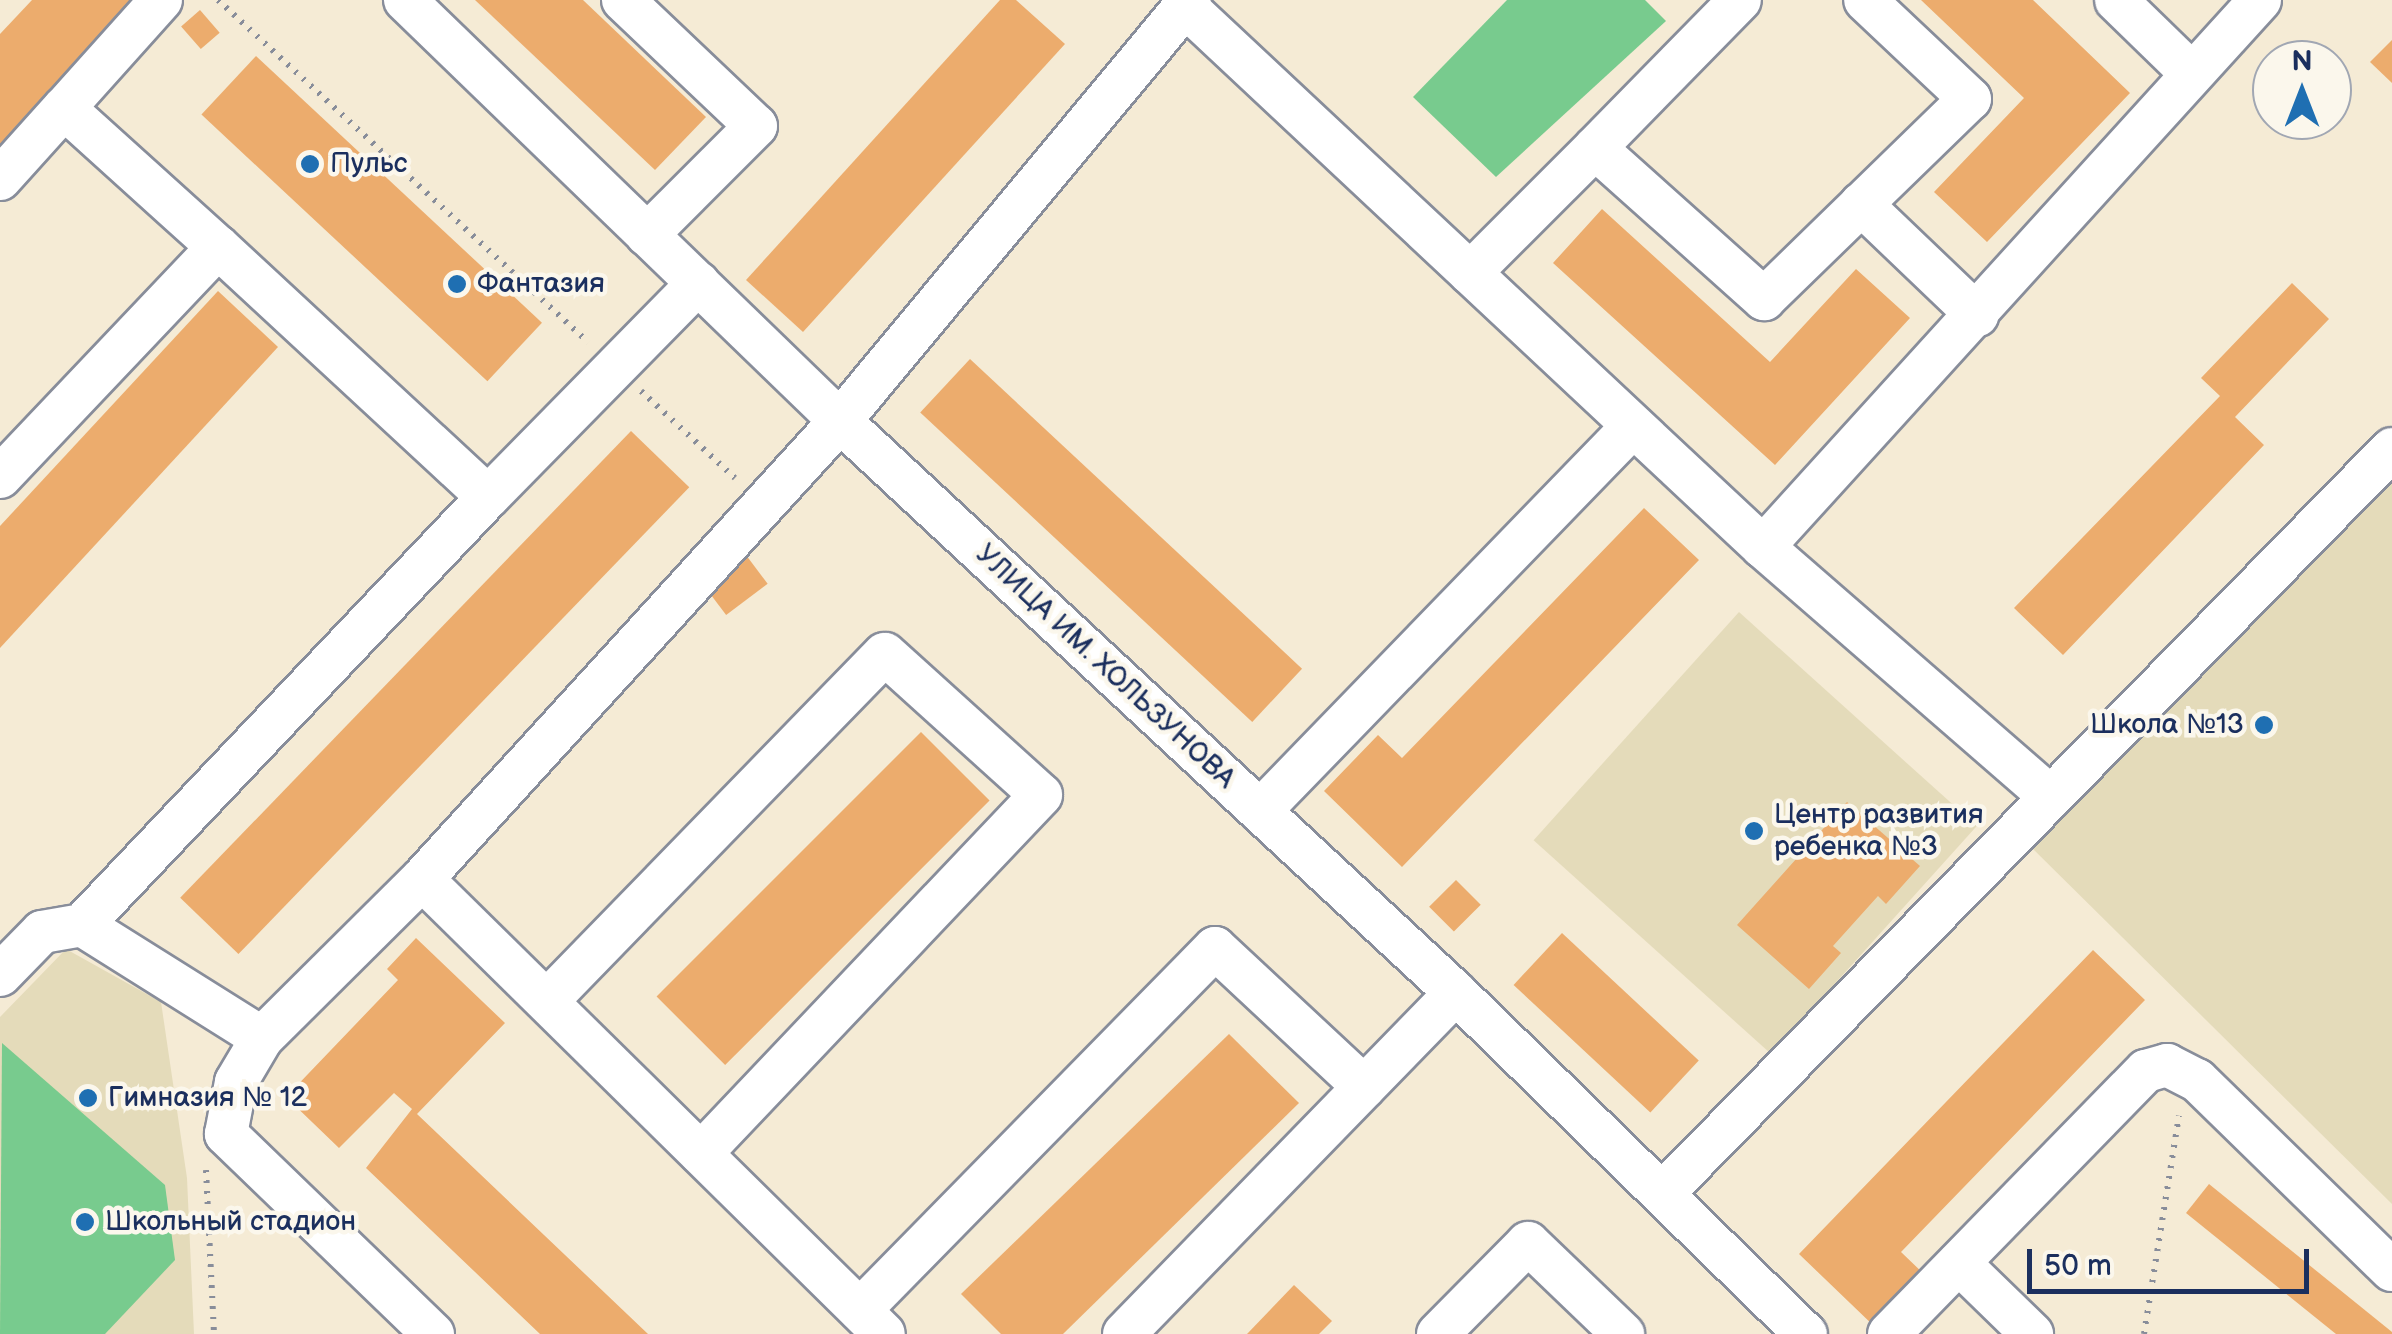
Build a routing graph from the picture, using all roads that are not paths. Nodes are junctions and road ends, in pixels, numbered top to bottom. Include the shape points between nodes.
1 (160, 0) edge
2 (405, 0) edge
3 (624, 0) edge
4 (1740, 0) edge
5 (1866, 0) edge
6 (2116, 0) edge
7 (2260, 0) edge
8 (1187, 3) edge
9 (2191, 73) junction
10 (64, 108) junction
11 (1594, 148) junction
12 (0, 179) edge
13 (1862, 204) junction
14 (647, 235) junction
15 (218, 247) junction
16 (1470, 272) junction
17 (698, 283) junction
18 (1977, 315) junction
19 (840, 420) junction
20 (1633, 426) junction
21 (2392, 449) edge
22 (0, 477) edge
23 (488, 498) junction
24 (1763, 547) junction
25 (2051, 797) junction
26 (1260, 811) junction
27 (422, 878) junction
28 (82, 924) junction
29 (0, 975) edge
30 (1456, 993) junction
31 (546, 1002) junction
32 (262, 1038) junction
33 (1364, 1087) junction
34 (701, 1153) junction
35 (1662, 1194) junction
36 (1959, 1263) junction
37 (2392, 1270) edge
38 (872, 1322) edge
39 (433, 1334) edge
40 (1124, 1334) edge
41 (1438, 1334) edge
42 (1623, 1334) edge
43 (1806, 1334) edge
44 (1889, 1334) edge
45 (2032, 1334) edge

1 - 10 street
2 - 14 street, УЛИЦА ИМ. ХОЛЬЗУНОВА
3 - 14 street via 756,126
4 - 11 street
5 - 13 street via 1970,98
6 - 9 street
7 - 9 street
8 - 16 street
8 - 19 street
9 - 18 street
10 - 12 street
10 - 15 street
11 - 13 street via 1764,299
11 - 16 street
13 - 18 street
14 - 17 street, УЛИЦА ИМ. ХОЛЬЗУНОВА
15 - 22 street
15 - 23 street
16 - 20 street
17 - 19 street, УЛИЦА ИМ. ХОЛЬЗУНОВА
17 - 23 street
18 - 24 street
19 - 26 street, УЛИЦА ИМ. ХОЛЬЗУНОВА
19 - 27 street
20 - 24 street
20 - 26 street
21 - 25 street
23 - 28 street
24 - 25 street
25 - 35 street
26 - 30 street, УЛИЦА ИМ. ХОЛЬЗУНОВА
27 - 31 street
27 - 32 street
28 - 29 street via 42,932
28 - 32 street
30 - 33 street
30 - 35 street, УЛИЦА ИМ. ХОЛЬЗУНОВА
31 - 34 street
31 - 34 street via 886,654 1041,795
32 - 39 street via 236,1082 226,1134
33 - 38 street via 1215,948
33 - 40 street
34 - 38 street
35 - 43 street, УЛИЦА ИМ. ХОЛЬЗУНОВА
36 - 37 street via 2146,1072 2167,1065 2186,1070
36 - 44 street
36 - 45 street
41 - 42 street via 1528,1244

